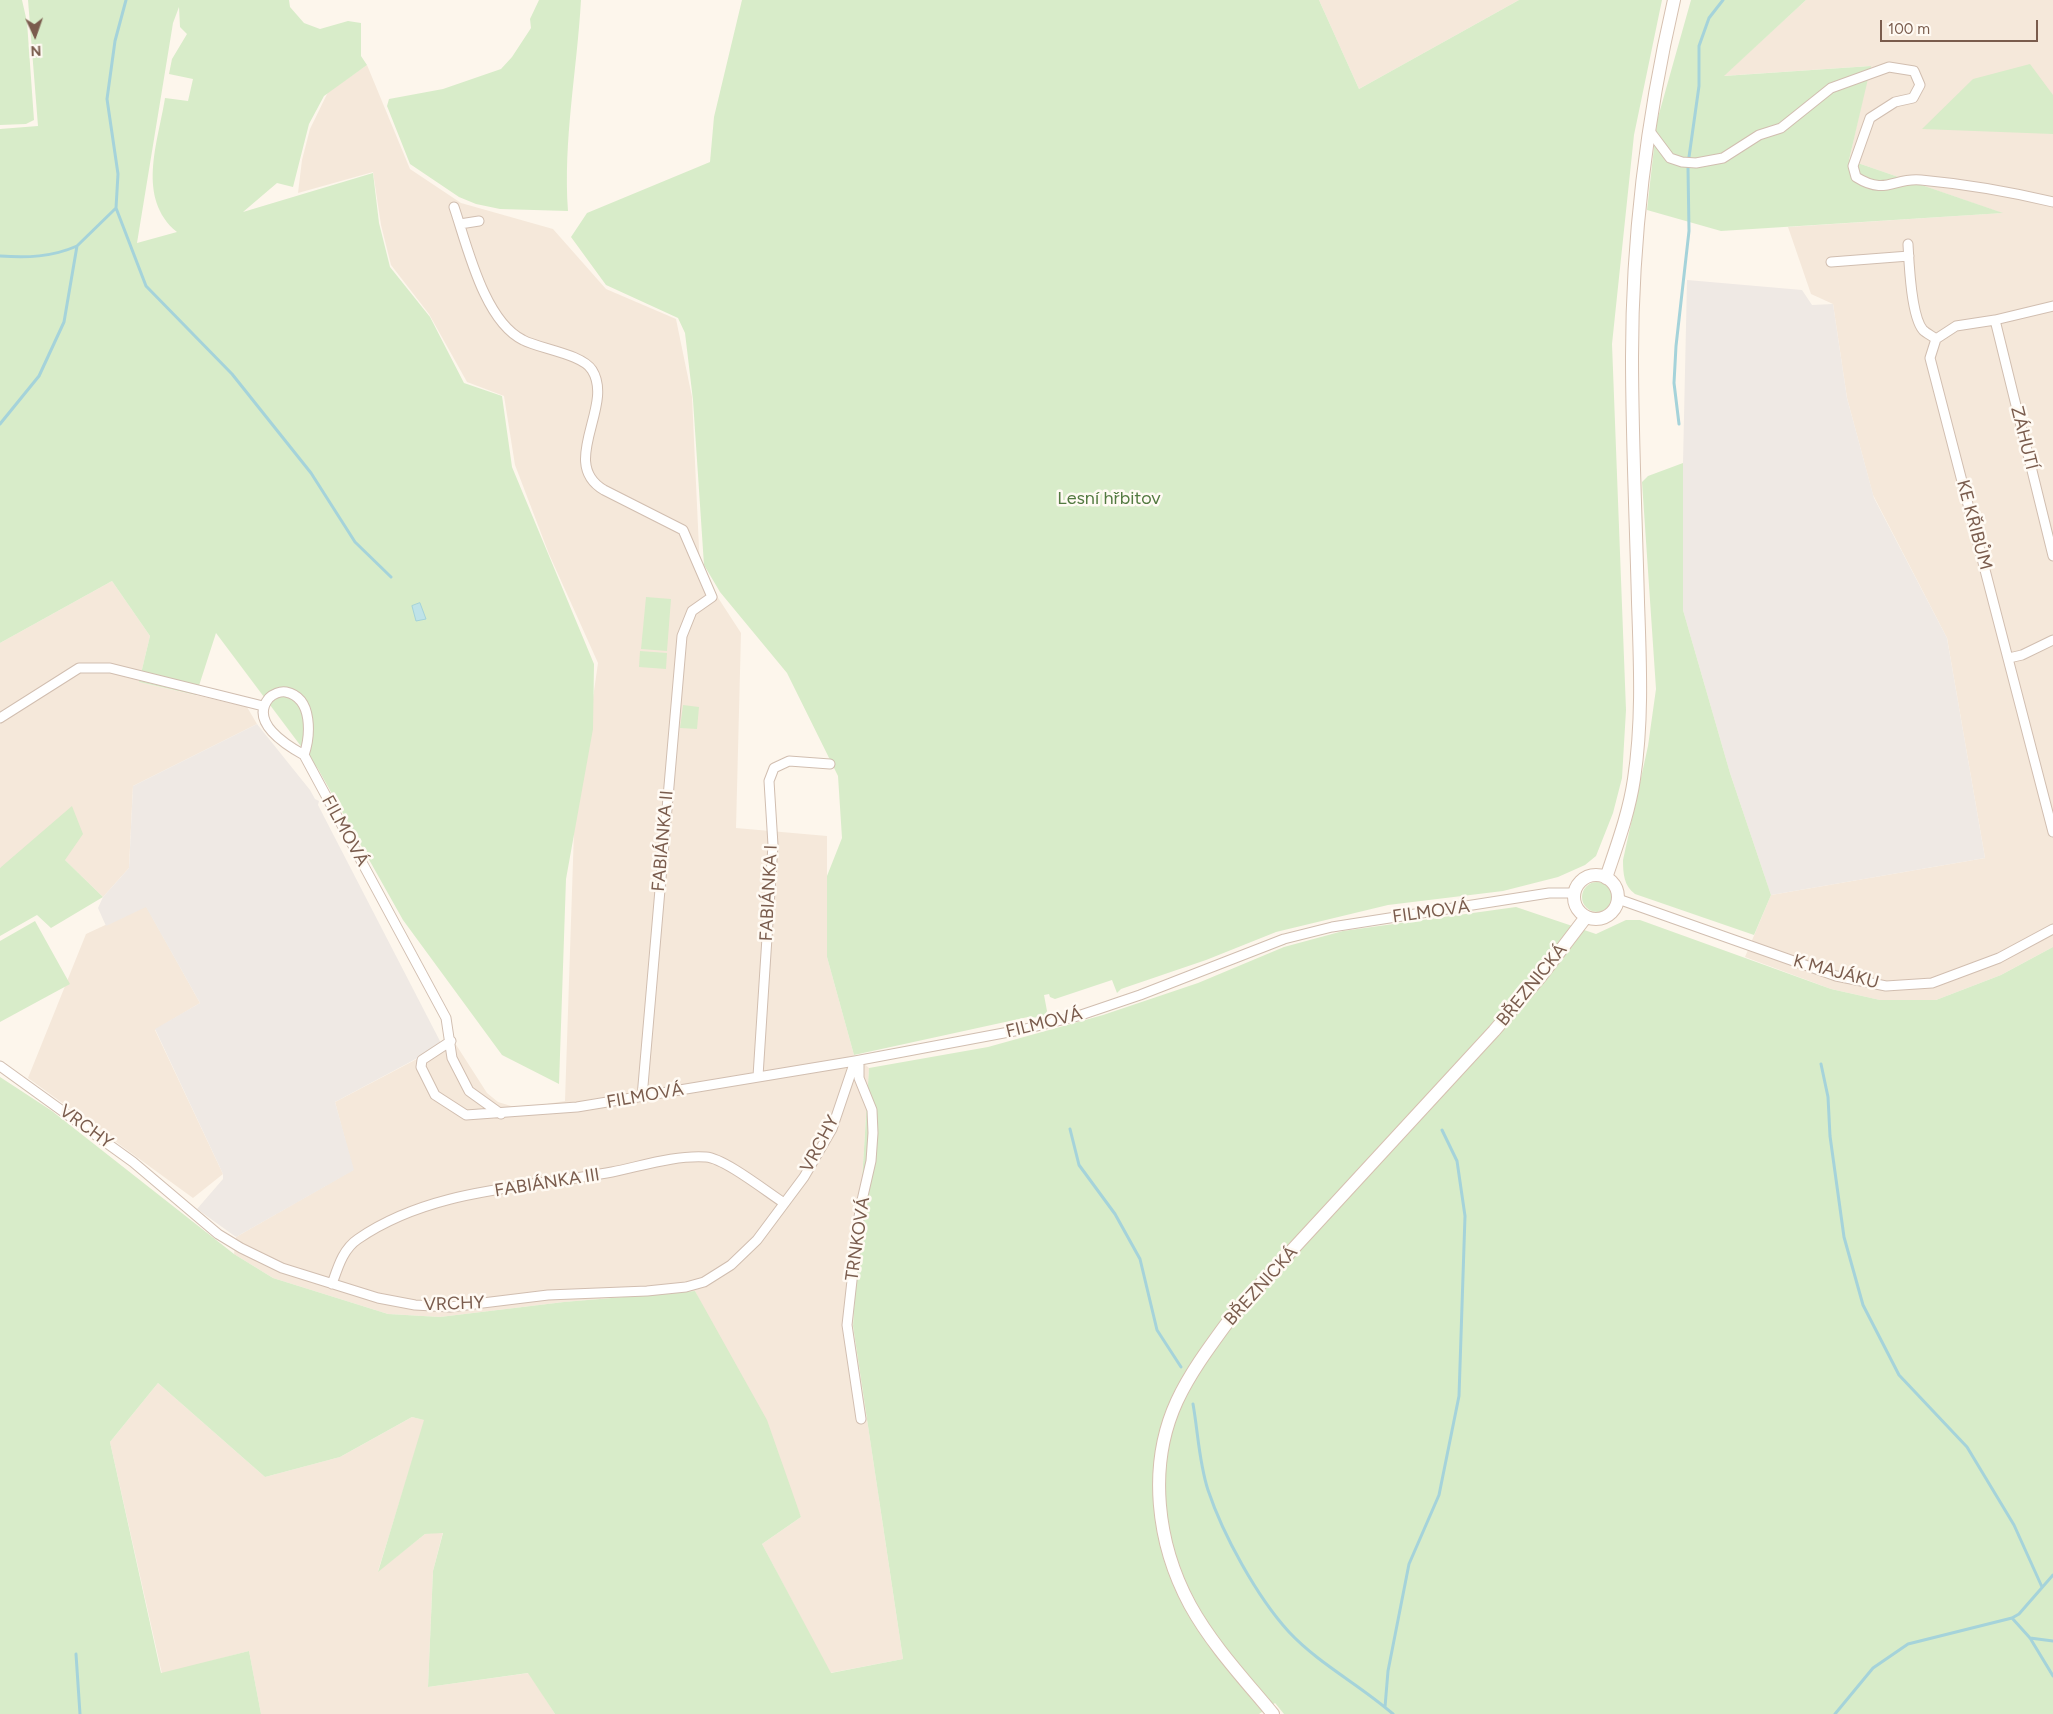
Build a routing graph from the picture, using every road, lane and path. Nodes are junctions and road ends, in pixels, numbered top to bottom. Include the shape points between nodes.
1 (1674, 0) edge
2 (1649, 130) junction
3 (2053, 202) edge
4 (454, 206) dead end
5 (479, 221) dead end
6 (460, 224) junction
7 (1908, 244) dead end
8 (1909, 256) junction
9 (1830, 262) dead end
10 (2053, 306) edge
11 (1995, 320) junction
12 (1936, 339) junction
13 (2053, 556) edge
14 (2053, 640) edge
15 (2009, 658) junction
16 (264, 706) junction
17 (0, 718) edge
18 (304, 755) junction
19 (830, 764) dead end
20 (2053, 832) edge
21 (1606, 878) junction
22 (1575, 893) junction
23 (1618, 899) junction
24 (1586, 917) junction
25 (2053, 929) edge
26 (451, 1041) junction
27 (857, 1061) junction
28 (0, 1066) edge
29 (758, 1076) junction
30 (642, 1097) junction
31 (501, 1114) junction
32 (784, 1203) junction
33 (332, 1284) junction
34 (861, 1419) dead end
35 (1272, 1714) edge

1 - 2 main road
2 - 3 street via 1670,158 1696,163 1723,158 1759,135 1781,128 1831,88 1889,67 1914,71 1920,85 1913,98 1894,102 1870,118 1853,166 1856,177 1870,186 1919,179
2 - 21 main road via 1633,287 1639,737 1630,800
4 - 6 street
5 - 6 street
6 - 30 street, FABIÁNKA II via 488,299 507,328 522,340 584,362 592,369 597,389 585,462 592,481 683,530 712,597 692,611 682,636
7 - 8 street
8 - 9 street
8 - 12 street via 1919,321 1922,329
10 - 11 street
11 - 12 street via 1956,326
11 - 13 street, ZÁHUTÍ
12 - 15 street, KE KŘIBŮM via 1930,358
14 - 15 street via 2022,656
15 - 20 street, KE KŘIBŮM
16 - 17 street via 110,668 79,668
16 - 18 street, FILMOVÁ via 263,714 271,731
16 - 18 street via 270,696 278,692 286,692 301,702 309,730
18 - 26 street, FILMOVÁ via 446,1018
19 - 29 street, FABIÁNKA I via 789,761 774,768 769,780 773,845
21 - 22 main road via 1585,879
21 - 23 main road via 1614,885
22 - 24 main road via 1578,908
22 - 27 street, FILMOVÁ via 1549,893 1332,927 1284,938 1078,1016 994,1036
23 - 24 main road via 1606,916
23 - 25 street, K MAJÁKU via 1836,976 1886,986 1932,983 1999,958
24 - 35 main road, BŘEZNICKÁ via 1494,1031 1235,1312 1198,1363 1174,1410 1160,1462 1158,1486 1172,1564 1190,1605 1207,1631
26 - 31 street, FILMOVÁ via 452,1058 469,1091
26 - 31 street, FILMOVÁ via 422,1060 435,1095 466,1115
27 - 29 street, FILMOVÁ
27 - 32 street, VRCHY via 832,1129 804,1177
27 - 34 street, TRNKOVÁ via 859,1078 872,1110 873,1133 871,1161 860,1209 847,1326
28 - 33 street, VRCHY via 133,1162 218,1234 282,1268
29 - 30 street, FILMOVÁ
30 - 31 street, FILMOVÁ
32 - 33 street, VRCHY via 757,1240 731,1265 704,1282 686,1287 548,1295 450,1307 415,1306
32 - 33 street, FABIÁNKA III via 708,1157 673,1160 465,1196 427,1204 357,1239 345,1250

